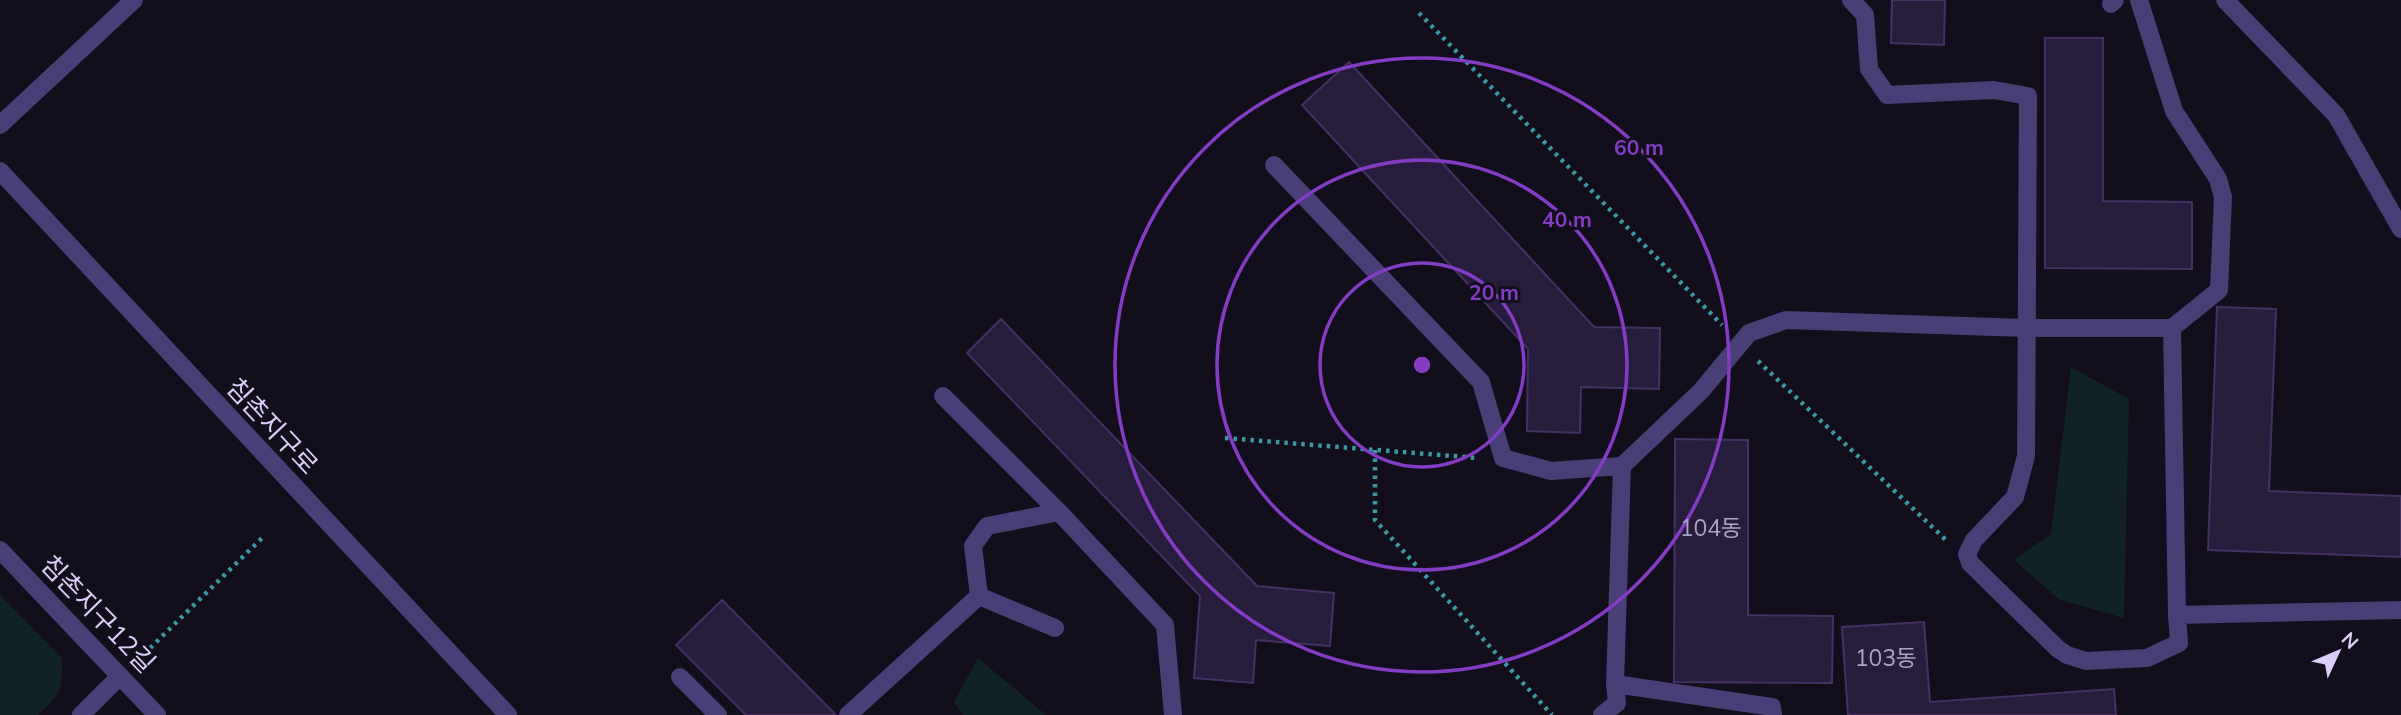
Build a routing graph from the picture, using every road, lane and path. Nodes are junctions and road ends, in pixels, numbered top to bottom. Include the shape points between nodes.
1 (134, 0) edge
2 (1851, 0) edge
3 (2139, 0) edge
4 (2225, 0) edge
5 (1419, 13) dead end
6 (0, 125) edge
7 (1274, 165) dead end
8 (0, 171) edge
9 (2401, 229) edge
10 (2025, 328) junction
11 (2172, 328) junction
12 (1740, 344) junction
13 (943, 396) dead end
14 (1226, 438) dead end
15 (1375, 450) junction
16 (1513, 461) junction
17 (1622, 466) junction
18 (1059, 512) junction
19 (262, 538) dead end
20 (0, 550) edge
21 (1970, 563) junction
22 (979, 596) junction
23 (2401, 610) edge
24 (2177, 615) junction
25 (1055, 628) dead end
26 (138, 660) dead end
27 (120, 676) junction
28 (680, 677) dead end
29 (1615, 684) junction
30 (81, 715) edge
31 (157, 715) edge
32 (508, 715) edge
33 (718, 715) edge
34 (848, 715) edge
35 (1173, 715) edge
36 (1552, 715) edge
37 (1602, 715) edge
38 (1773, 715) edge

1 - 6 street
2 - 10 street via 1865,15 1869,69 1887,95 1994,90 2028,96
3 - 11 street via 2174,111 2218,180 2223,197 2219,290
4 - 9 street via 2336,115
5 - 12 path
7 - 16 street via 1482,382 1503,458
8 - 32 street, 침촌지구로
10 - 11 street
10 - 12 street via 1786,320 1749,333
10 - 21 street via 2026,456 2015,497 1974,540 1967,554
11 - 24 street
12 - 17 street via 1701,391
12 - 21 path
13 - 18 street
14 - 15 path
15 - 16 path
15 - 36 path via 1375,520
16 - 17 street via 1551,471
17 - 29 street
18 - 22 street via 987,526 973,546
18 - 35 street via 1165,625
19 - 26 path
20 - 27 street, 침촌지구12길
21 - 24 street via 2058,649 2086,661 2147,658 2179,643
22 - 25 street
22 - 34 street
23 - 24 street
27 - 30 street
27 - 31 street, 침촌지구12길
28 - 33 street
29 - 37 street via 1617,703
29 - 38 street via 1772,707

